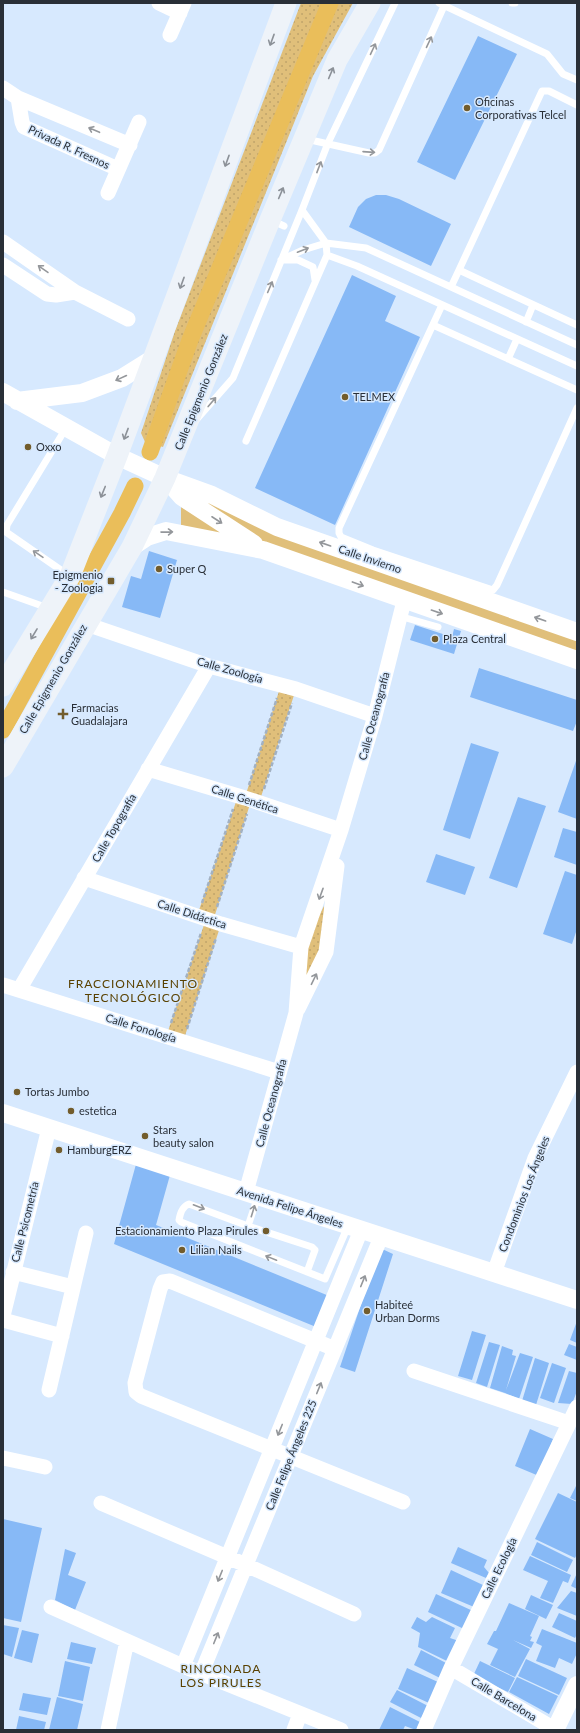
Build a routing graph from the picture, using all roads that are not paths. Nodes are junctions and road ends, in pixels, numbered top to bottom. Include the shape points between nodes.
1 (159, 3) edge
2 (286, 3) edge
3 (370, 3) edge
4 (395, 3) edge
5 (512, 3) edge
6 (515, 3) edge
7 (442, 4) edge
8 (182, 8) edge
9 (170, 35) dead end
10 (577, 80) edge
11 (3, 88) edge
12 (18, 98) junction
13 (577, 105) edge
14 (139, 122) dead end
15 (304, 138) junction
16 (328, 143) junction
17 (130, 145) junction
18 (118, 169) junction
19 (108, 193) dead end
20 (302, 210) junction
21 (3, 242) edge
22 (326, 244) junction
23 (327, 255) junction
24 (281, 260) junction
25 (3, 265) edge
26 (459, 270) junction
27 (315, 280) junction
28 (451, 287) junction
29 (75, 292) junction
30 (442, 305) junction
31 (534, 305) junction
32 (128, 319) dead end
33 (526, 322) junction
34 (433, 325) junction
35 (577, 325) edge
36 (517, 339) junction
37 (577, 345) edge
38 (154, 358) junction
39 (508, 359) junction
40 (577, 366) edge
41 (577, 390) edge
42 (7, 395) edge
43 (577, 408) edge
44 (66, 428) junction
45 (185, 430) junction
46 (246, 441) dead end
47 (120, 457) junction
48 (163, 476) junction
49 (132, 547) junction
50 (263, 550) junction
51 (70, 576) junction
52 (3, 592) edge
53 (401, 608) junction
54 (50, 609) junction
55 (86, 624) junction
56 (438, 627) dead end
57 (577, 632) edge
58 (577, 660) edge
59 (209, 666) junction
60 (3, 686) edge
61 (375, 716) junction
62 (3, 766) edge
63 (148, 770) junction
64 (341, 830) junction
65 (84, 878) junction
66 (302, 947) junction
67 (3, 984) edge
68 (19, 990) junction
69 (296, 1013) junction
70 (279, 1072) junction
71 (577, 1072) edge
72 (3, 1113) edge
73 (49, 1128) junction
74 (252, 1194) junction
75 (248, 1226) junction
76 (355, 1228) junction
77 (86, 1233) dead end
78 (381, 1237) junction
79 (13, 1272) junction
80 (307, 1272) junction
81 (494, 1273) junction
82 (73, 1287) junction
83 (577, 1300) edge
84 (3, 1316) edge
85 (3, 1320) edge
86 (62, 1336) junction
87 (316, 1341) junction
88 (335, 1349) junction
89 (414, 1371) dead end
90 (49, 1390) dead end
91 (577, 1407) edge
92 (569, 1423) junction
93 (272, 1448) junction
94 (291, 1456) junction
95 (3, 1458) edge
96 (45, 1467) dead end
97 (403, 1502) dead end
98 (101, 1504) dead end
99 (228, 1557) junction
100 (246, 1565) junction
101 (50, 1607) dead end
102 (354, 1614) dead end
103 (127, 1641) junction
104 (183, 1666) junction
105 (451, 1668) junction
106 (201, 1674) junction
107 (577, 1685) edge
108 (300, 1714) junction
109 (108, 1730) edge
110 (294, 1730) edge
111 (341, 1730) edge
112 (424, 1730) edge
113 (556, 1730) edge

1 - 8 street
2 -> 38 main road
15 -> 3 main road, Calle Epigmenio González via 337,60
16 -> 4 lane
5 - 6 lane
7 - 10 lane via 547,54 563,74
16 -> 7 lane via 369,153 379,150
8 - 9 street
11 - 12 street
17 -> 12 street
12 - 18 street, Privada R. Fresnos via 24,127
13 - 26 lane via 549,91 542,91
14 - 17 street
15 - 16 lane
45 -> 15 main road, Calle Epigmenio González via 277,223
20 -> 16 lane
17 - 18 street
18 - 19 street
20 - 22 lane
20 - 24 lane
29 -> 21 street
22 - 23 lane
24 -> 22 lane via 303,250
22 - 28 lane via 366,248
23 - 27 lane
23 - 30 lane via 358,266
24 - 27 lane via 298,260 313,267
45 -> 24 lane via 201,416 232,378
25 - 29 street via 47,294
26 - 28 lane
26 - 31 lane
27 - 46 lane
28 - 33 lane
29 - 32 street
30 - 34 lane
30 - 36 lane
31 - 33 lane
31 - 35 lane
33 - 37 lane
34 - 39 lane
34 - 43 lane via 339,528 341,537 493,590
36 - 39 lane
36 - 40 lane
38 -> 42 street via 122,378 82,393
38 -> 47 main road
39 - 41 lane
42 - 44 street, Calle Invierno
44 - 47 street, Calle Invierno
51 -> 44 lane via 6,532 7,525
45 - 48 main road, Calle Epigmenio González
47 - 48 street, Calle Invierno
47 -> 51 main road
48 - 49 main road, Calle Epigmenio González
48 -> 50 street via 182,497
57 -> 48 street, Calle Invierno via 277,527 212,495
49 -> 50 street via 147,537 166,530
49 - 55 main road, Calle Epigmenio González
50 -> 53 street via 308,566
51 - 54 main road
52 - 54 lane
53 - 56 lane
53 -> 58 street
53 - 61 street, Calle Oceanografía
54 -> 60 main road
55 - 59 street, Calle Zoología
55 - 62 main road, Calle Epigmenio González
59 - 61 street, Calle Zoología via 296,689
59 - 63 street, Calle Topografía
61 - 64 street, Calle Oceanografía
63 - 64 street, Calle Genética
63 - 65 street, Calle Topografía
64 -> 66 street, Calle Oceanografía
69 -> 64 street, Calle Oceanografía via 326,952
65 - 66 street, Calle Didáctica via 209,920
65 - 68 street, Calle Topografía
66 - 69 street, Calle Oceanografía
67 - 68 street, Calle Fonología
68 - 70 street, Calle Fonología
69 - 70 street, Calle Oceanografía
70 - 74 street, Calle Oceanografía
71 - 81 street, Condominios Los Ángeles via 535,1158
72 - 73 street, Avenida Felipe Ángeles
73 - 74 street, Avenida Felipe Ángeles
73 - 79 street, Calle Psicometría
75 -> 74 lane
74 - 76 street, Avenida Felipe Ángeles
75 - 80 lane via 312,1247 315,1254
80 -> 75 lane via 181,1222 179,1217 185,1205 189,1204
76 - 78 street, Avenida Felipe Ángeles
76 - 80 lane via 325,1279
76 - 87 street, Calle Felipe Ángeles 225
77 - 82 street
78 - 81 street, Avenida Felipe Ángeles
88 -> 78 street, Calle Felipe Ángeles 225
79 - 82 street
79 - 84 street, Calle Psicometría
81 - 83 street, Avenida Felipe Ángeles
82 - 86 street
85 - 86 street
86 - 90 street
87 - 88 street
87 -> 93 street, Calle Felipe Ángeles 225
87 - 93 street via 170,1281 163,1282 160,1289 135,1382 136,1392
94 -> 88 street, Calle Felipe Ángeles 225
89 - 92 street
91 - 92 street, Calle Ecología
92 - 105 street, Calle Ecología
93 - 94 street
93 - 99 street, Calle Felipe Ángeles 225
94 - 97 street
94 - 100 street, Calle Felipe Ángeles 225
95 - 96 street
98 - 99 street
99 - 100 street
99 -> 104 street, Calle Felipe Ángeles 225
100 - 102 street
106 -> 100 street, Calle Felipe Ángeles 225
101 - 103 street
103 - 104 street
103 - 109 street
104 - 106 street
105 - 112 street, Calle Ecología
105 - 113 street, Calle Barcelona
106 - 108 street
107 - 113 street
108 - 110 street
108 - 111 street

